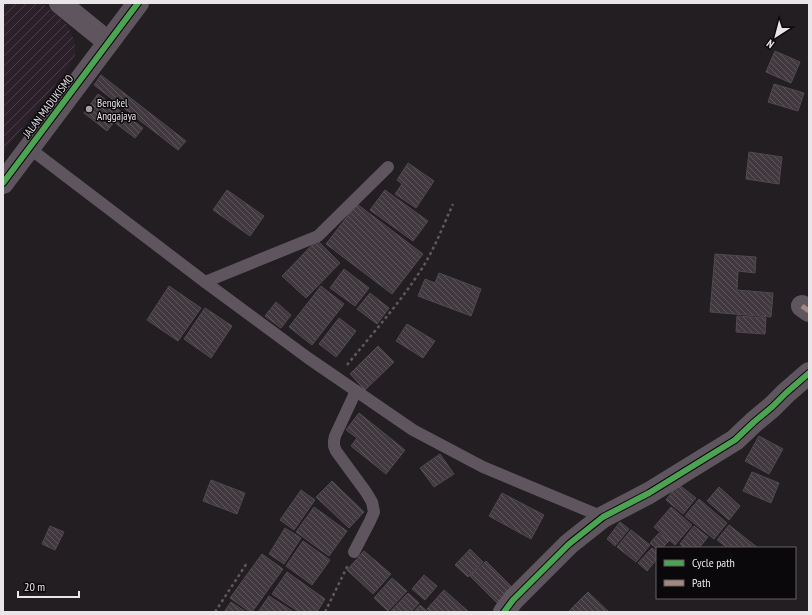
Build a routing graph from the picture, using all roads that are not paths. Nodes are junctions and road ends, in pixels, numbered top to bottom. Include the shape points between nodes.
1 (60, 3) edge
2 (138, 3) edge
3 (108, 42) junction
4 (30, 148) junction
5 (388, 167) dead end
6 (3, 183) edge
7 (205, 282) junction
8 (809, 373) edge
9 (356, 391) junction
10 (603, 517) junction
11 (354, 552) road end
12 (504, 612) edge

1 - 3 street
2 - 3 street, JALAN MADUKISMO
3 - 4 street, JALAN MADUKISMO
4 - 6 street, JALAN MADUKISMO
4 - 7 lane
5 - 7 lane via 318,236
7 - 9 lane
8 - 10 street via 735,440 650,493
9 - 10 lane via 413,430 483,467
9 - 11 lane via 334,440 340,458 366,492 374,512
10 - 12 street via 569,544

